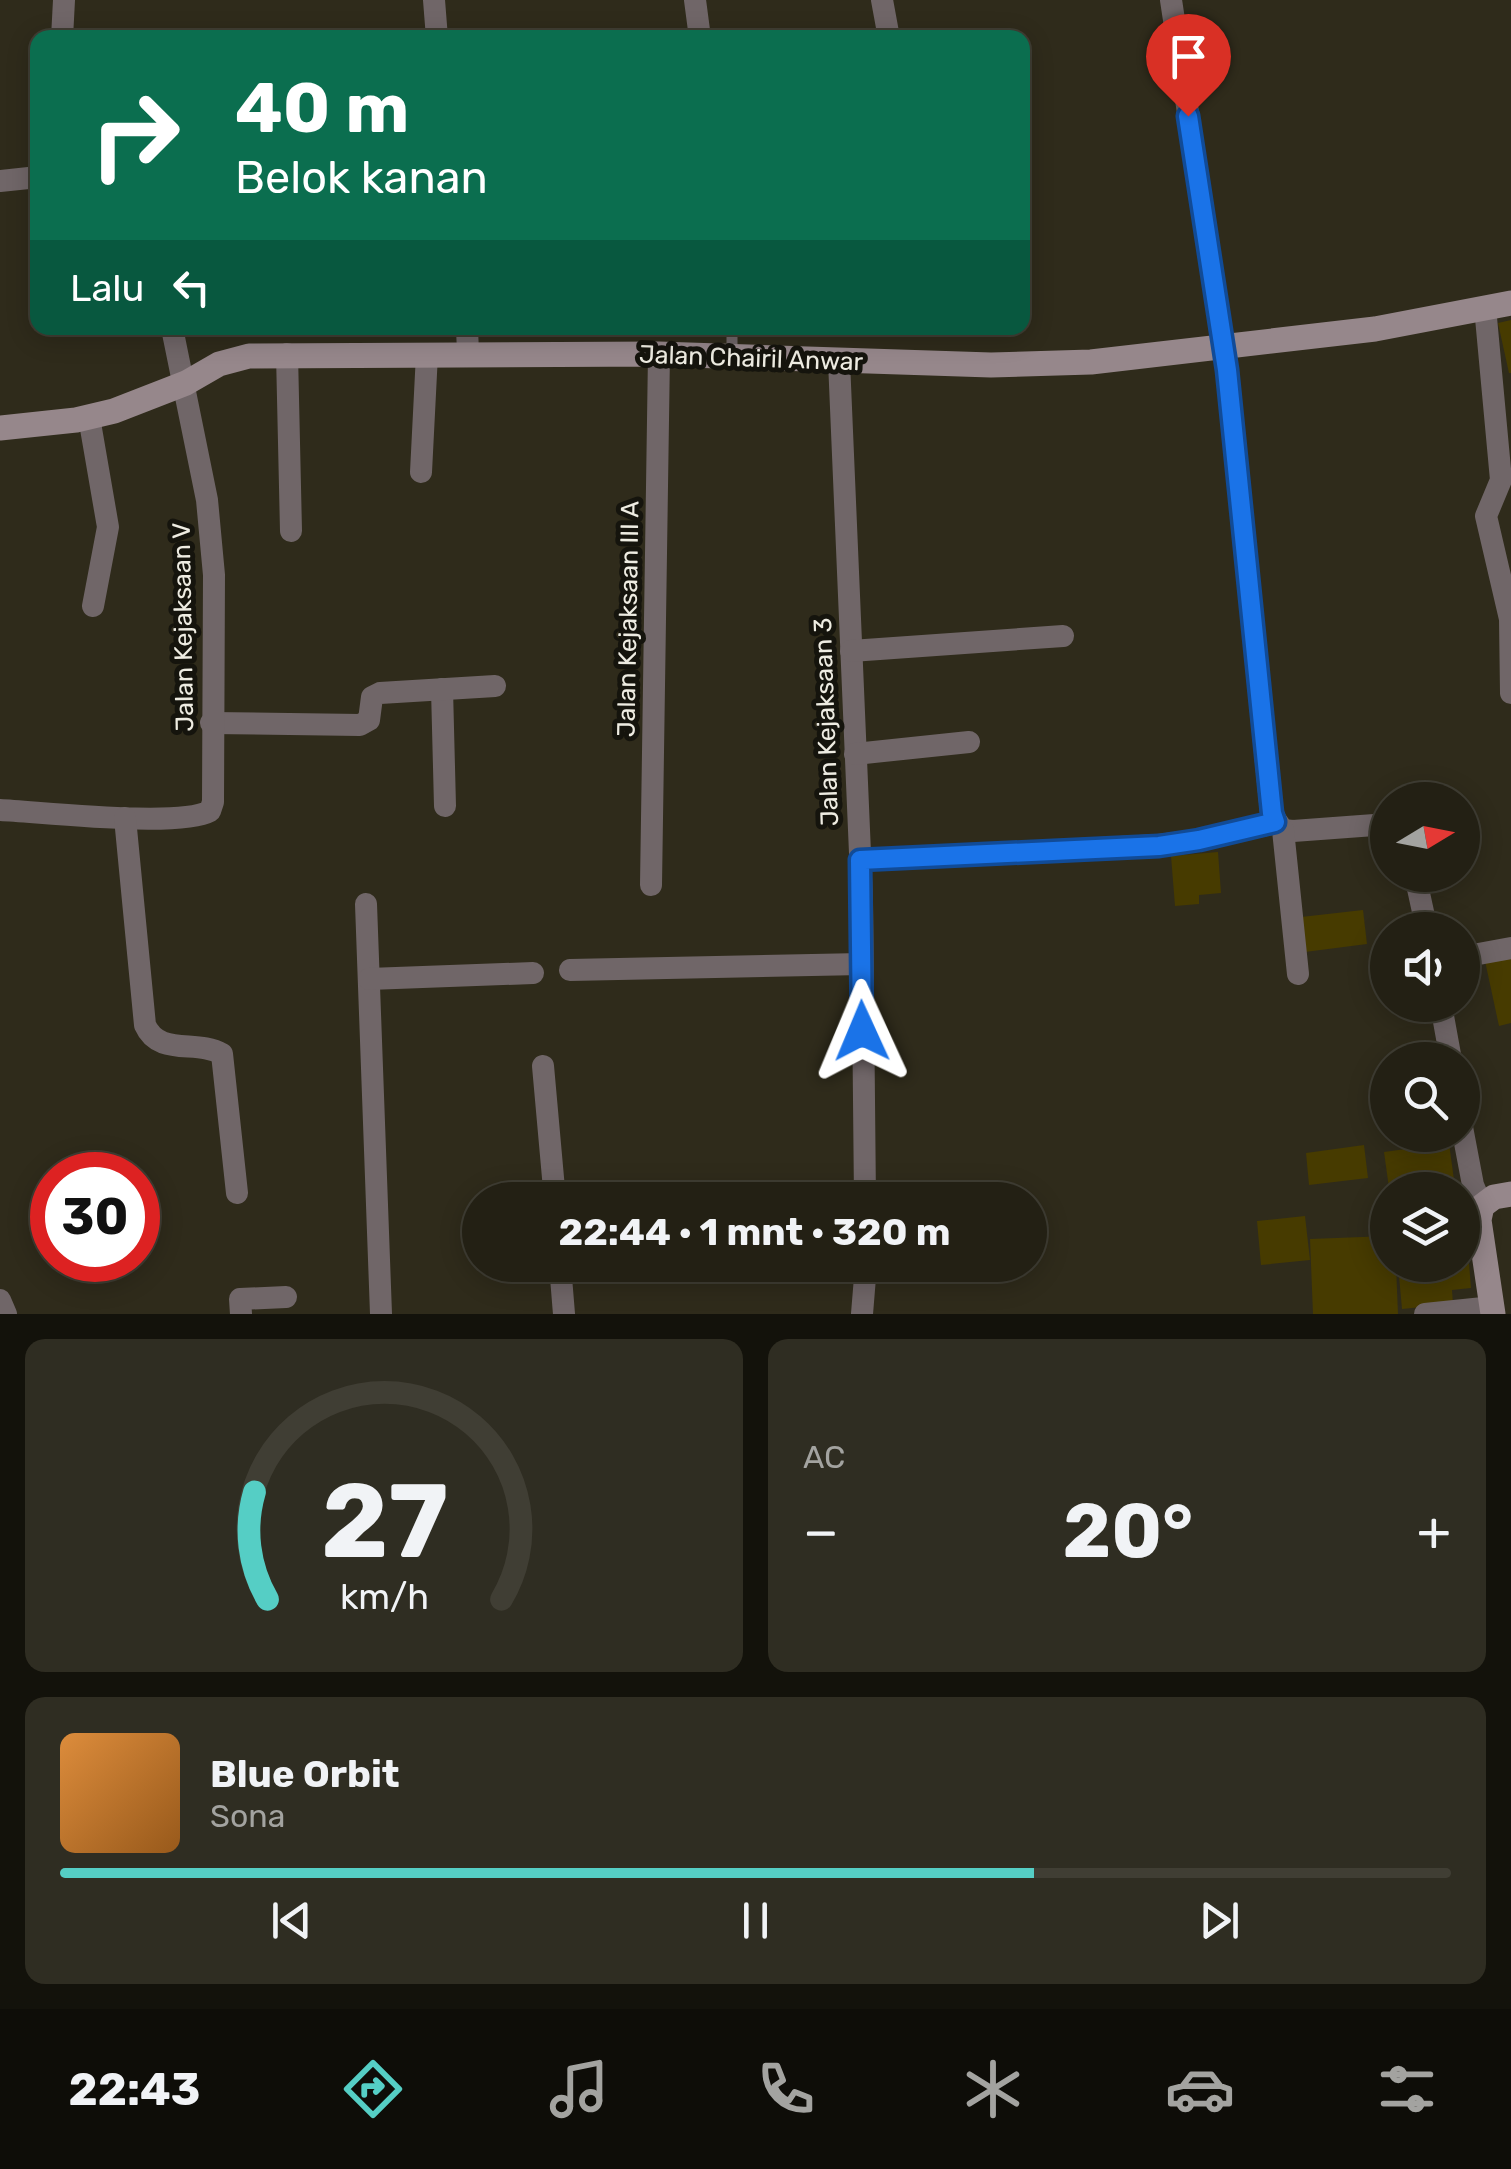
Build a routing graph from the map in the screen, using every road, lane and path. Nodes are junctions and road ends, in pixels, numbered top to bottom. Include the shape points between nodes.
1 (64, 0) edge
2 (434, 0) edge
3 (695, 0) edge
4 (882, 0) edge
5 (1171, 0) edge
6 (62, 30) edge
7 (436, 30) edge
8 (699, 30) edge
9 (888, 30) edge
10 (30, 178) edge
11 (0, 181) edge
12 (1498, 305) edge
13 (174, 335) edge
14 (732, 335) edge
15 (468, 340) edge
16 (1224, 347) junction
17 (288, 354) junction
18 (427, 354) junction
19 (659, 354) junction
20 (732, 356) junction
21 (839, 361) junction
22 (186, 383) junction
23 (89, 417) junction
24 (0, 428) edge
25 (422, 472) dead end
26 (291, 532) dead end
27 (93, 606) dead end
28 (1063, 636) dead end
29 (851, 651) junction
30 (495, 686) dead end
31 (442, 688) junction
32 (1511, 692) edge
33 (212, 723) junction
34 (969, 742) dead end
35 (855, 754) junction
36 (445, 806) dead end
37 (0, 810) edge
38 (124, 818) junction
39 (1370, 824) edge
40 (1279, 826) junction
41 (860, 860) junction
42 (651, 885) dead end
43 (366, 904) dead end
44 (1511, 948) edge
45 (1480, 954) edge
46 (862, 964) junction
47 (570, 970) dead end
48 (533, 973) dead end
49 (1298, 974) dead end
50 (369, 979) junction
51 (543, 1066) dead end
52 (1467, 1152) edge
53 (553, 1182) edge
54 (865, 1182) edge
55 (237, 1194) dead end
56 (1511, 1194) edge
57 (1482, 1206) junction
58 (561, 1282) edge
59 (865, 1282) edge
60 (286, 1297) dead end
61 (0, 1300) edge
62 (1493, 1311) edge
63 (6, 1314) edge
64 (241, 1314) edge
65 (381, 1314) edge
66 (564, 1314) edge
67 (862, 1314) edge
68 (1425, 1314) edge

1 - 6 street
2 - 7 street
3 - 8 street
4 - 9 street
5 - 16 street
10 - 11 street
12 - 16 street, Jalan Chairil Anwar via 1375,329
12 - 32 street via 1501,480 1486,516 1510,619
13 - 22 street, Jalan Kejaksaan V
14 - 20 lane
15 - 18 street, Jalan Chairil Anwar
15 - 19 street, Jalan Chairil Anwar
16 - 21 street, Jalan Chairil Anwar via 990,366
16 - 40 street via 1272,813
17 - 18 street, Jalan Chairil Anwar
17 - 22 street, Jalan Chairil Anwar via 219,364
17 - 26 street
18 - 25 street
19 - 20 street, Jalan Chairil Anwar
19 - 42 street, Jalan Kejaksaan III A
20 - 21 street, Jalan Chairil Anwar
21 - 29 street, Jalan Kejaksaan 3
22 - 23 street, Jalan Chairil Anwar
22 - 33 street, Jalan Kejaksaan V via 214,575
23 - 24 street, Jalan Chairil Anwar
23 - 27 street via 108,527
28 - 29 street
29 - 35 street, Jalan Kejaksaan 3
30 - 31 street
31 - 33 street via 374,694 369,720 360,725
31 - 36 street
33 - 38 street, Jalan Kejaksaan V via 210,811
34 - 35 street
35 - 41 street, Jalan Kejaksaan 3
37 - 38 street
38 - 55 street via 145,1025 157,1040 222,1054
39 - 40 street
40 - 41 street via 1159,846
40 - 49 street
41 - 46 street, Jalan Kejaksaan 3
43 - 50 street
44 - 45 street
46 - 47 street
46 - 54 street, Jalan Kejaksaan 3
48 - 50 street
50 - 65 street
51 - 53 street
52 - 57 street
56 - 57 street
57 - 62 street via 1478,1220
58 - 66 street
59 - 67 street
60 - 64 street via 240,1298
61 - 63 street
62 - 68 street

